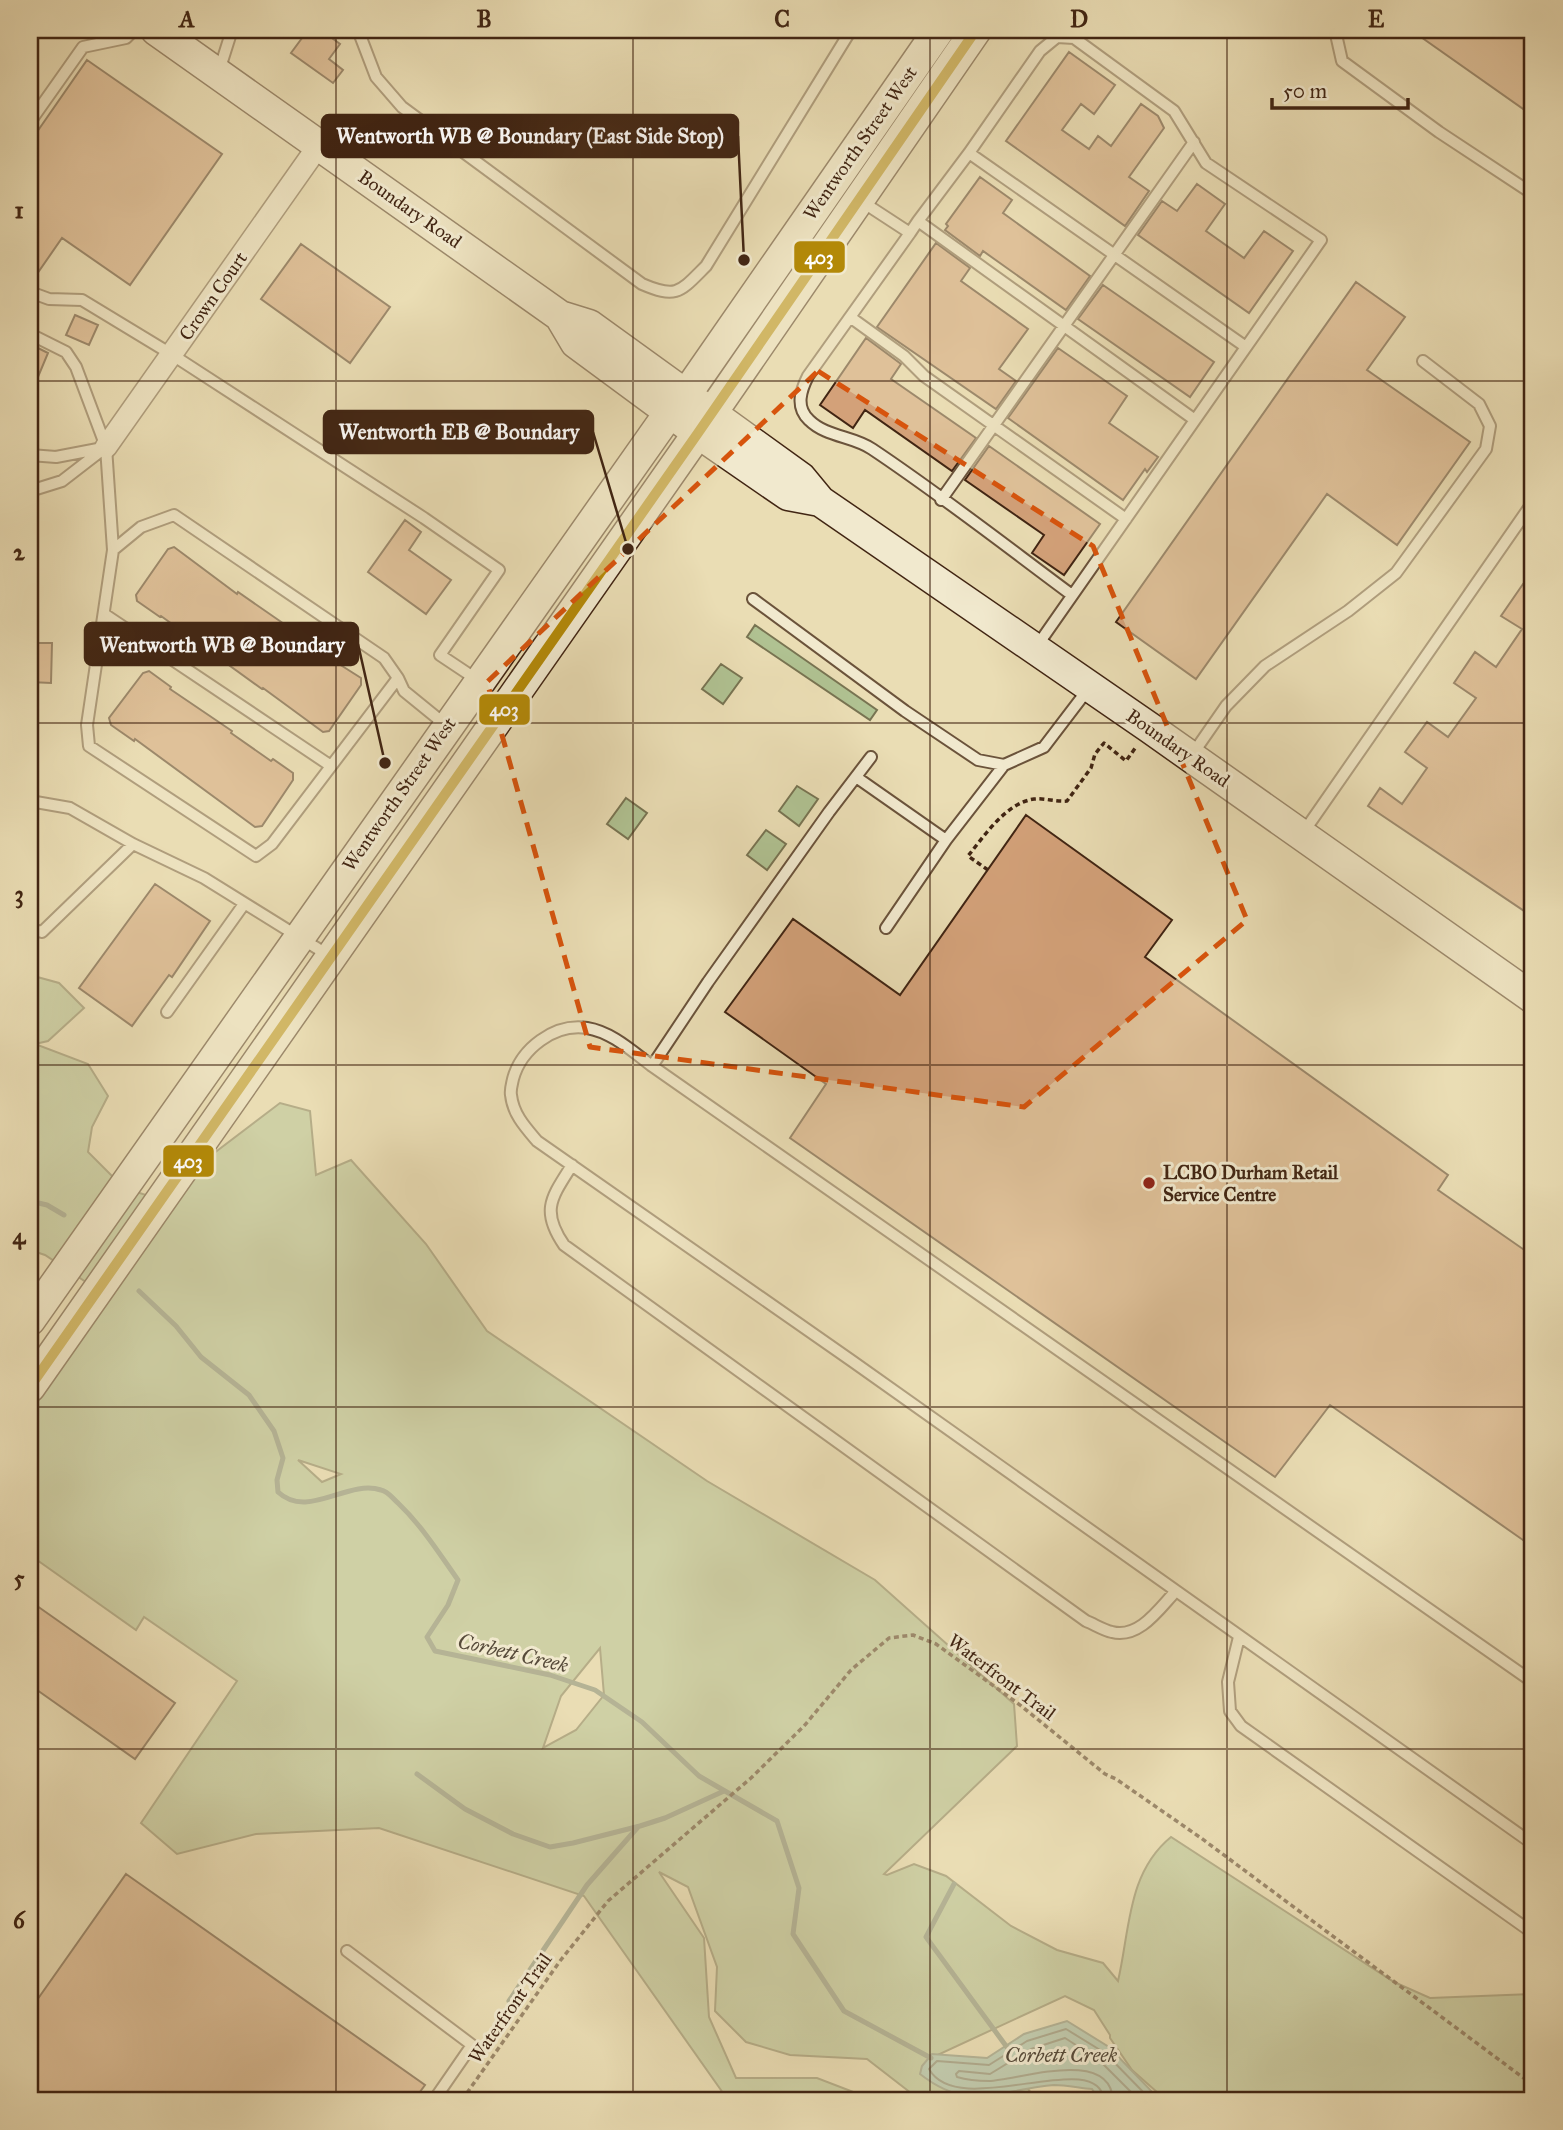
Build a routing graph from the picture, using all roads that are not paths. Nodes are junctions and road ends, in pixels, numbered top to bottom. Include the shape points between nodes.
1 (134, 30) edge
2 (156, 30) edge
3 (232, 30) edge
4 (358, 30) edge
5 (851, 30) edge
6 (939, 30) edge
7 (976, 30) edge
8 (1335, 30) edge
9 (218, 74) junction
10 (30, 122) edge
11 (1194, 142) junction
12 (320, 145) junction
13 (969, 153) junction
14 (1533, 194) edge
15 (859, 200) junction
16 (918, 220) junction
17 (909, 233) junction
18 (1114, 256) junction
19 (30, 292) edge
20 (850, 317) junction
21 (1065, 326) junction
22 (30, 334) edge
23 (1246, 347) junction
24 (171, 354) junction
25 (1423, 361) dead end
26 (677, 404) junction
27 (1195, 420) junction
28 (704, 422) junction
29 (994, 425) junction
30 (106, 447) junction
31 (30, 455) edge
32 (30, 491) edge
33 (941, 500) junction
34 (1533, 502) edge
35 (1126, 519) junction
36 (113, 550) junction
37 (1072, 595) junction
38 (753, 599) dead end
39 (104, 614) junction
40 (1035, 649) junction
41 (398, 678) junction
42 (479, 681) junction
43 (1090, 687) junction
44 (447, 726) junction
45 (871, 757) dead end
46 (1190, 757) junction
47 (1004, 765) junction
48 (331, 766) junction
49 (856, 776) junction
50 (30, 801) edge
51 (1301, 835) junction
52 (946, 840) junction
53 (133, 844) junction
54 (244, 904) junction
55 (886, 928) dead end
56 (30, 929) edge
57 (299, 937) junction
58 (331, 957) junction
59 (1533, 998) edge
60 (167, 1012) dead end
61 (652, 1066) junction
62 (572, 1165) junction
63 (30, 1320) edge
64 (30, 1387) edge
65 (1175, 1592) junction
66 (1239, 1637) junction
67 (1533, 1682) edge
68 (1533, 1844) edge
69 (1533, 1933) edge
70 (347, 1951) dead end
71 (434, 2100) edge

1 - 10 lane via 126,38 83,47
2 - 9 main road, Boundary Road
3 - 9 lane
4 - 5 lane via 376,77 402,107 642,284 663,293 682,289 706,266
6 - 26 main road, Wentworth Street West
7 - 15 main road, Wentworth Street West
8 - 14 lane via 1342,61
9 - 12 main road, Boundary Road
11 - 13 lane via 1174,111 1074,38 1057,37 1040,51
11 - 18 lane
11 - 23 lane via 1206,163 1321,240
12 - 24 street, Crown Court
12 - 26 main road, Boundary Road via 560,316 589,325
13 - 16 lane
13 - 18 lane
15 - 17 lane
15 - 28 main road, Wentworth Street West
16 - 17 lane
16 - 21 lane
17 - 20 lane
18 - 21 lane
18 - 23 lane
19 - 24 lane via 49,299 82,300
20 - 29 lane
20 - 33 lane via 802,388 803,412 818,428 869,447
21 - 27 lane
21 - 29 lane
22 - 30 lane via 66,352
23 - 27 lane
24 - 30 street, Crown Court
24 - 42 lane via 499,570 440,654
25 - 46 lane via 1479,404 1490,426 1486,449 1396,573 1265,666 1226,706
26 - 28 main road, Boundary Road
26 - 42 main road, Wentworth Street West
27 - 35 lane
28 - 40 main road, Boundary Road via 801,478 820,501
28 - 58 main road, Wentworth Street West
29 - 33 lane
29 - 35 lane
30 - 31 lane via 56,457
30 - 32 lane via 62,481
30 - 36 lane
33 - 37 lane
34 - 51 lane
35 - 37 lane
36 - 39 lane
36 - 41 lane via 141,527 174,515 384,658
37 - 40 lane
38 - 47 lane via 978,760
39 - 48 lane
39 - 48 lane via 87,725 89,746 256,856 272,844
40 - 43 main road, Boundary Road
41 - 44 lane via 404,691
41 - 48 lane
42 - 44 main road, Wentworth Street West
43 - 46 main road, Boundary Road
43 - 47 lane via 1044,747
44 - 57 main road, Wentworth Street West
45 - 49 lane
46 - 51 main road, Boundary Road
47 - 52 lane
49 - 52 lane
49 - 61 lane
50 - 53 lane via 70,808
51 - 59 main road, Boundary Road
52 - 55 lane
53 - 54 lane via 204,878
53 - 56 lane via 42,932
54 - 57 lane
54 - 60 lane
57 - 58 lane
57 - 63 main road, Wentworth Street West
58 - 64 main road, Wentworth Street West
61 - 62 lane via 613,1038 586,1028 558,1031 530,1047 517,1066 510,1093 518,1118 537,1141
61 - 67 lane
62 - 65 lane
62 - 65 lane via 549,1208 554,1230 564,1245 1086,1621 1126,1633 1140,1628
65 - 66 lane
66 - 68 lane
66 - 69 lane via 1228,1682 1230,1711 1241,1726
70 - 71 lane via 472,2045

